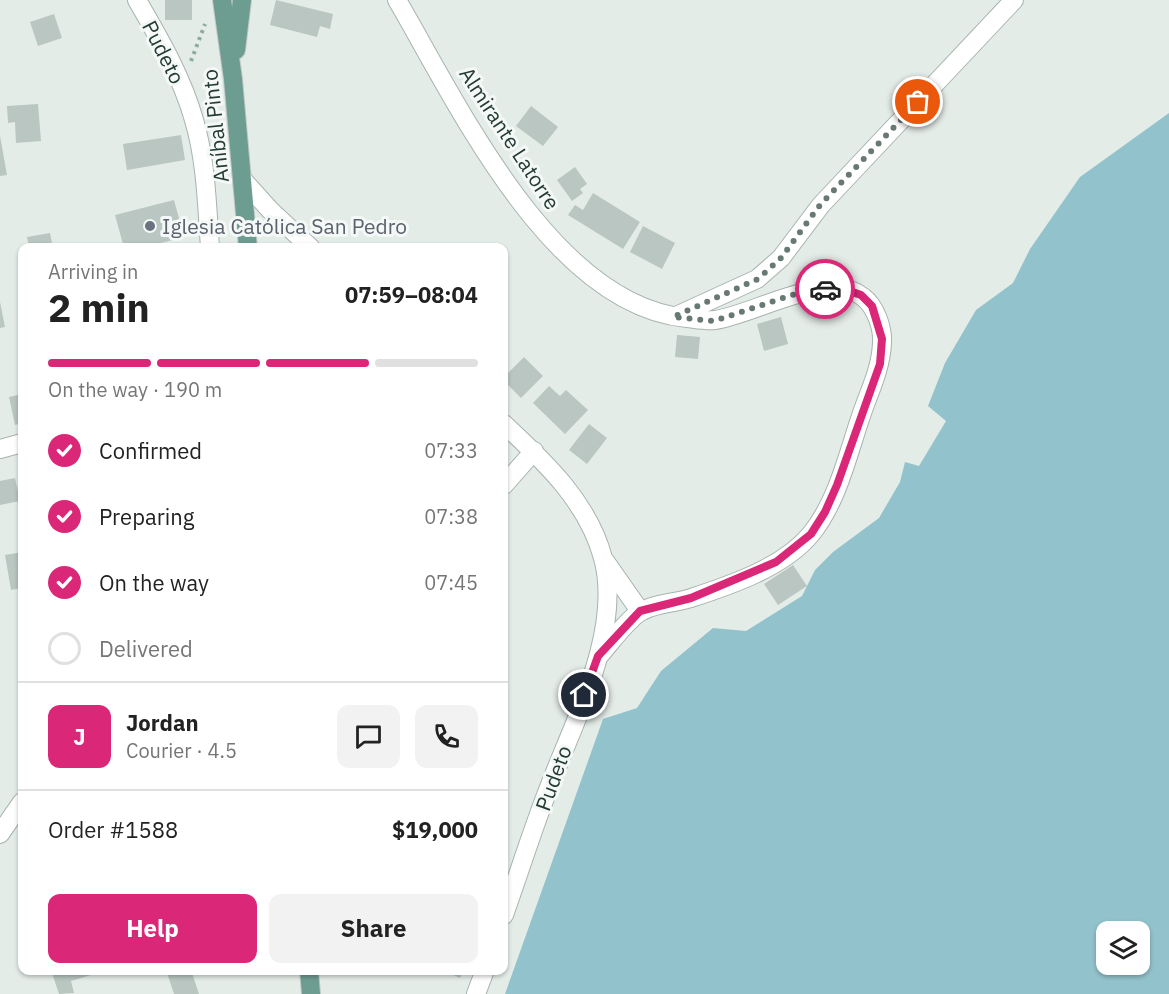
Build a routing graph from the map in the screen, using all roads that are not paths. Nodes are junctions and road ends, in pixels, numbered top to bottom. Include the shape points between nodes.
1 (137, 0) edge
2 (222, 0) edge
3 (242, 0) edge
4 (397, 0) edge
5 (1014, 0) edge
6 (233, 79) junction
7 (243, 180) junction
8 (209, 243) edge
9 (248, 243) edge
10 (306, 243) edge
11 (673, 317) junction
12 (508, 428) edge
13 (18, 444) edge
14 (0, 449) edge
15 (534, 451) junction
16 (508, 480) edge
17 (604, 559) junction
18 (640, 611) junction
19 (598, 656) junction
20 (18, 808) edge
21 (0, 834) edge
22 (508, 904) edge
23 (309, 975) edge
24 (483, 975) edge
25 (311, 994) edge
26 (476, 994) edge

1 - 8 street, Pudeto via 182,84 194,121
2 - 6 main road, Aníbal Pinto
3 - 6 main road
4 - 11 street, Almirante Latorre via 528,213 572,261 611,290 641,307
5 - 11 street via 820,205 781,258 758,279
6 - 7 main road, Aníbal Pinto
7 - 9 main road, Aníbal Pinto
7 - 10 street
11 - 18 street, Almirante Latorre via 714,321 814,290 844,289 861,295 872,306 882,339 880,364 837,485 811,534 776,562 691,598
12 - 15 street, Pudeto
13 - 14 street
15 - 16 street
15 - 17 street, Pudeto via 575,500 593,529
17 - 18 street
17 - 19 street, Pudeto via 607,588
18 - 19 street
19 - 22 street, Pudeto
20 - 21 street
23 - 25 main road
24 - 26 street

